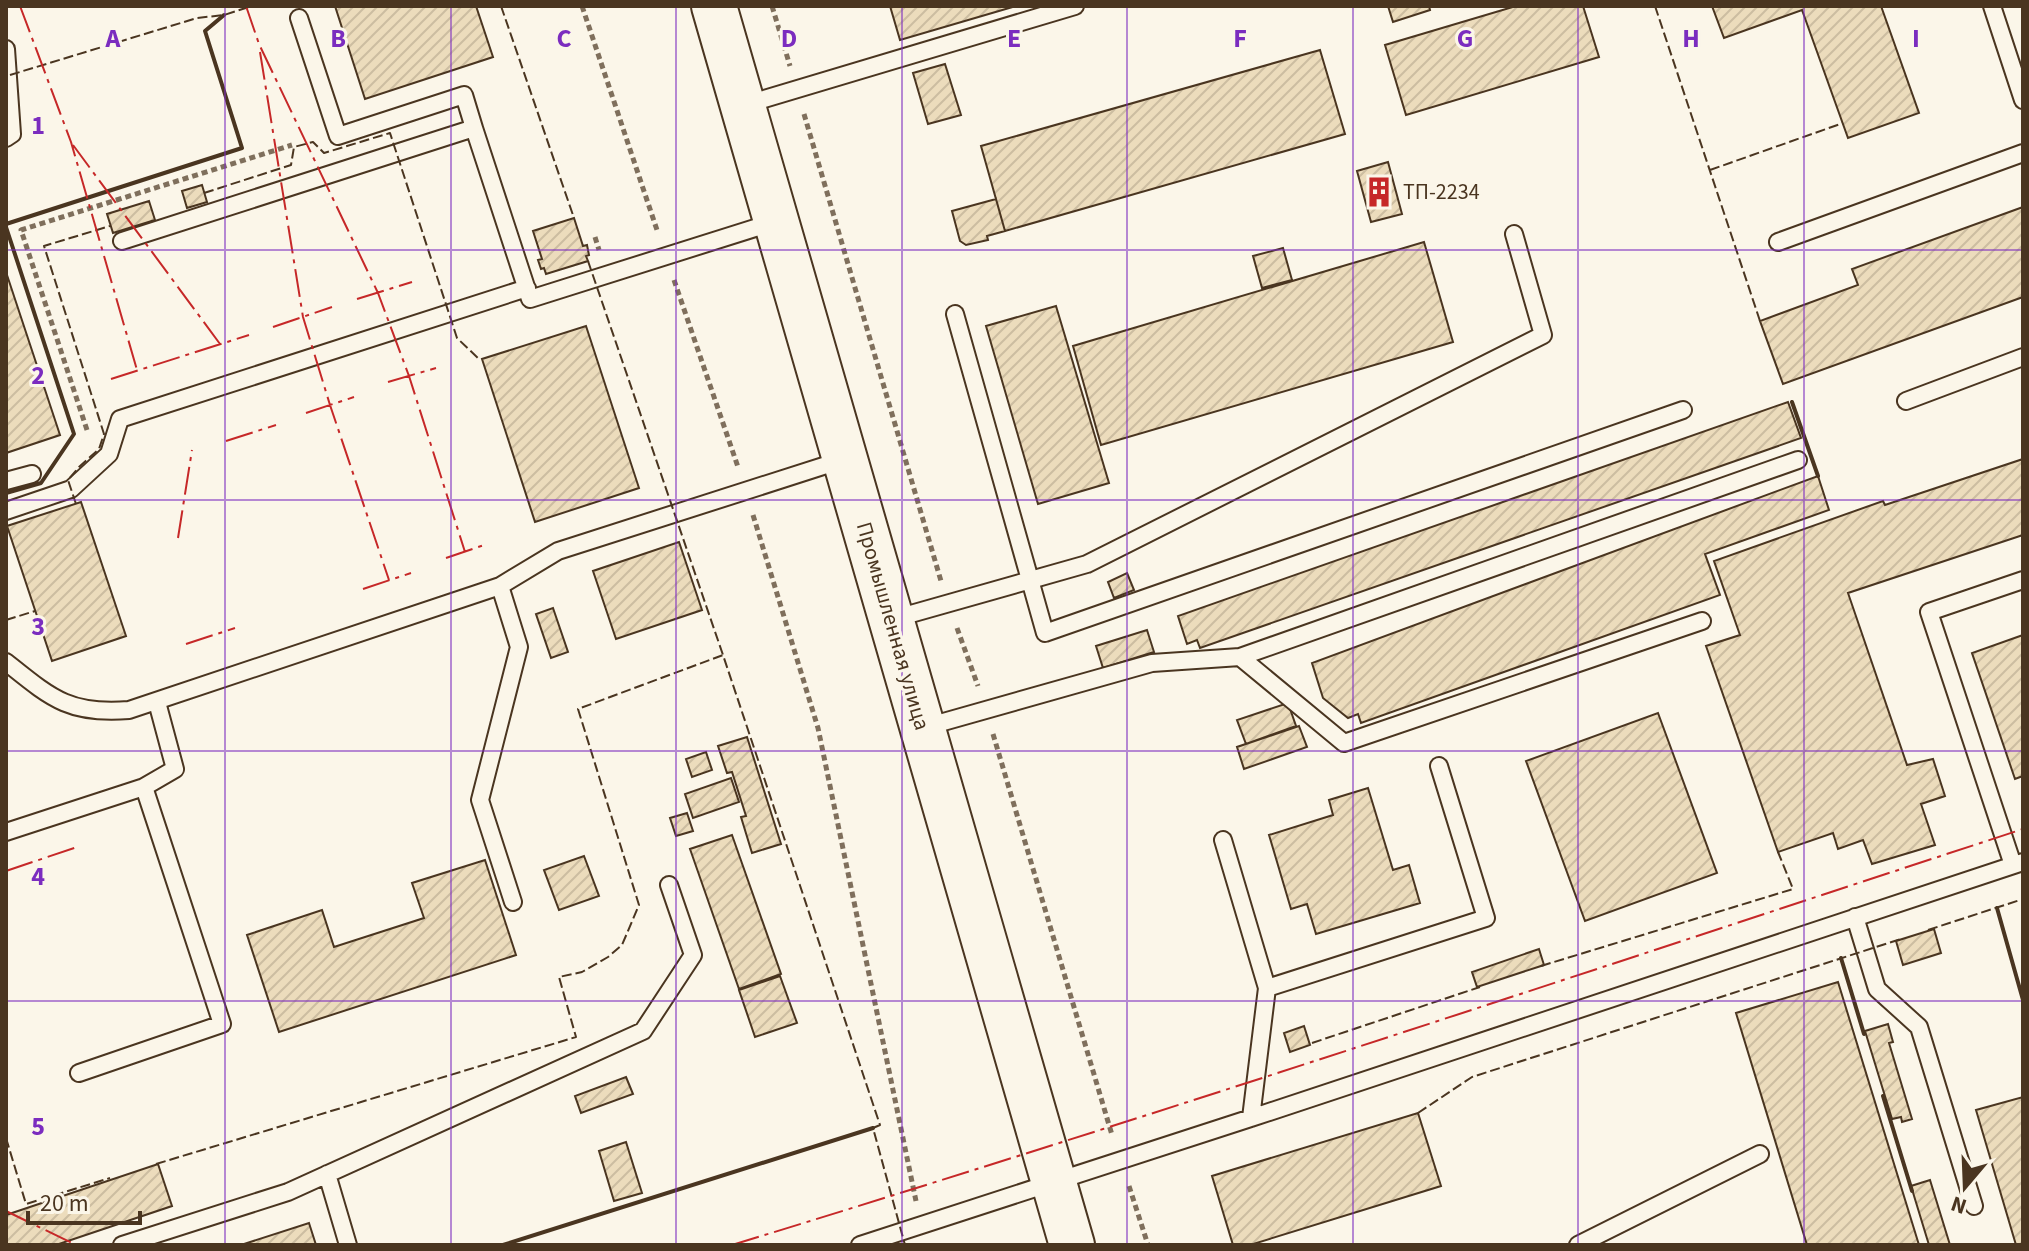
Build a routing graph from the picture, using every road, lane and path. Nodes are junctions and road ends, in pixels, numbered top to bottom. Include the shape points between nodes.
1 (582, 6) edge
2 (714, 6) edge
3 (1075, 6) edge
4 (1992, 6) edge
5 (299, 18) dead end
6 (6, 49) edge
7 (2023, 100) edge
8 (743, 105) junction
9 (474, 128) junction
10 (6, 138) edge
11 (292, 145) dead end
12 (2023, 153) edge
13 (776, 222) junction
14 (1514, 234) dead end
15 (122, 241) dead end
16 (1778, 242) dead end
17 (666, 256) junction
18 (527, 288) junction
19 (955, 314) dead end
20 (2023, 357) edge
21 (1906, 401) dead end
22 (1683, 410) dead end
23 (91, 442) dead end
24 (845, 459) junction
25 (1798, 460) dead end
26 (32, 474) dead end
27 (6, 481) edge
28 (745, 490) junction
29 (6, 511) edge
30 (1030, 580) junction
31 (2023, 580) edge
32 (500, 586) junction
33 (891, 619) junction
34 (1702, 621) dead end
35 (1240, 657) junction
36 (6, 662) edge
37 (157, 702) junction
38 (922, 728) junction
39 (1439, 766) dead end
40 (144, 787) junction
41 (6, 832) edge
42 (1223, 840) dead end
43 (2018, 863) edge
44 (669, 885) dead end
45 (513, 902) dead end
46 (1855, 917) junction
47 (1267, 988) junction
48 (79, 1073) dead end
49 (1251, 1118) junction
50 (1760, 1154) dead end
51 (327, 1174) junction
52 (1053, 1182) junction
53 (1974, 1206) dead end
54 (921, 1226) junction
55 (122, 1245) edge
56 (348, 1245) edge
57 (860, 1245) edge
58 (1072, 1245) edge
59 (1578, 1245) edge

1 - 17 path
2 - 8 street, Промышленная улица
3 - 8 lane
4 - 7 lane
5 - 9 lane via 338,136 464,95
6 - 10 lane via 12,134
8 - 13 street, Промышленная улица
9 - 15 lane
9 - 18 lane
11 - 23 path via 21,230
12 - 16 lane
13 - 17 lane
13 - 24 street, Промышленная улица
14 - 30 lane via 1543,335 1087,564
17 - 18 lane via 530,299
17 - 28 path
18 - 29 lane via 120,419 109,454 71,489
19 - 30 lane
20 - 21 lane
22 - 30 lane via 1045,633
24 - 28 lane
24 - 33 street, Промышленная улица
25 - 35 lane
26 - 27 lane
28 - 32 lane via 558,551
28 - 54 path via 818,728
30 - 33 lane
31 - 43 lane via 1929,612
32 - 37 lane
32 - 45 lane via 519,647 480,800
33 - 38 street, Промышленная улица
34 - 35 lane via 1344,743
35 - 38 lane via 1152,663
36 - 37 lane via 43,692 81,710 129,710
37 - 40 lane via 175,769
38 - 52 street, Промышленная улица
39 - 47 lane via 1486,918
40 - 41 lane
40 - 48 lane via 222,1024
42 - 47 lane
43 - 46 lane
44 - 51 lane via 693,955 643,1031
46 - 49 lane
46 - 53 lane via 1877,989 1919,1027
47 - 49 lane
49 - 52 lane
50 - 59 lane
51 - 55 lane via 288,1192
51 - 56 lane
52 - 54 lane
52 - 58 street, Промышленная улица
54 - 57 lane

